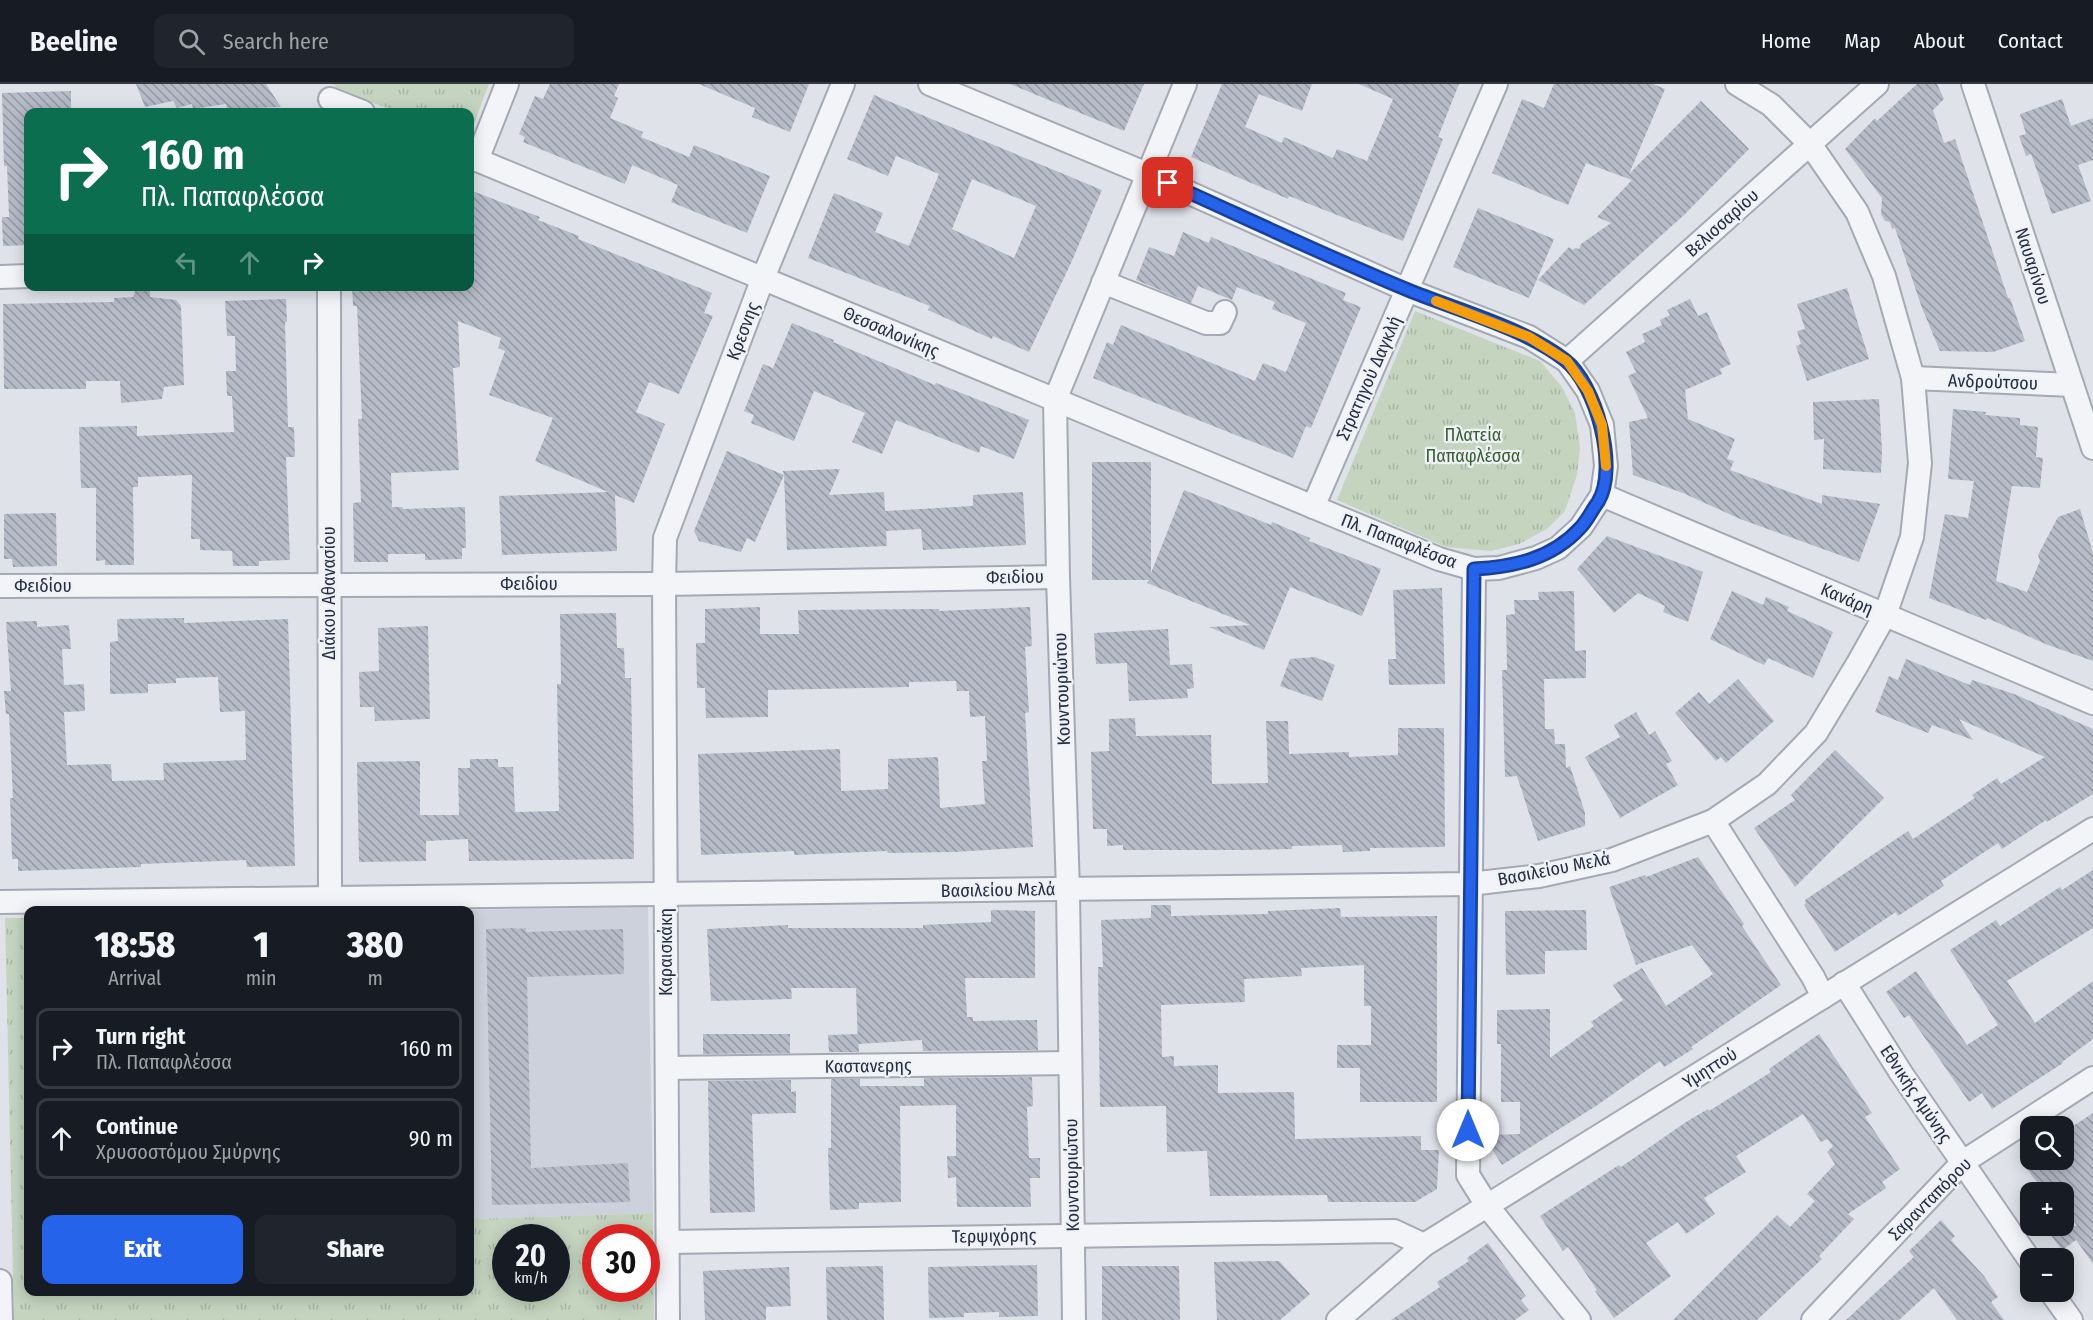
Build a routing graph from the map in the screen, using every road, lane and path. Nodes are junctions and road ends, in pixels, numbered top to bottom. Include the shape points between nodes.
1 (507, 84) edge
2 (843, 84) edge
3 (930, 84) edge
4 (1185, 84) edge
5 (1496, 84) edge
6 (1737, 84) edge
7 (1877, 84) edge
8 (1973, 84) edge
9 (327, 98) edge
10 (353, 108) edge
11 (1810, 144) junction
12 (474, 156) edge
13 (474, 158) edge
14 (1147, 174) junction
15 (24, 276) edge
16 (0, 277) edge
17 (763, 278) junction
18 (1103, 282) junction
19 (1407, 290) junction
20 (329, 291) edge
21 (1225, 312) dead end
22 (1567, 361) junction
23 (1913, 378) junction
24 (2072, 385) junction
25 (1055, 400) junction
26 (2093, 448) edge
27 (1602, 495) junction
28 (1313, 507) junction
29 (1474, 569) junction
30 (1058, 577) junction
31 (664, 584) junction
32 (329, 585) junction
33 (0, 586) edge
34 (1885, 615) junction
35 (2093, 703) edge
36 (1713, 821) junction
37 (2093, 829) edge
38 (1470, 884) junction
39 (1068, 890) junction
40 (666, 894) junction
41 (330, 899) junction
42 (0, 902) edge
43 (1844, 984) junction
44 (1823, 997) junction
45 (1070, 1063) junction
46 (667, 1068) junction
47 (2093, 1078) edge
48 (1963, 1162) junction
49 (1488, 1207) junction
50 (1073, 1235) junction
51 (668, 1242) junction
52 (1424, 1245) junction
53 (2021, 1248) edge
54 (0, 1281) edge
55 (2058, 1302) edge
56 (1817, 1318) edge
57 (1, 1320) edge
58 (668, 1320) edge
59 (1074, 1320) edge
60 (1338, 1320) edge
61 (1579, 1320) edge
62 (2071, 1320) edge

1 - 12 street
2 - 17 street, Κρεσνης
3 - 14 street
4 - 14 street, Κουντουριώτου
5 - 19 street, Στρατηγού Δαγκλή
6 - 11 street, Βασιλείου Μελά via 1771,105
7 - 11 street, Βελισσαρίου
8 - 24 street, Ναυαρίνου
9 - 10 street
11 - 22 street, Βελισσαρίου
11 - 23 street, Βασιλείου Μελά via 1857,212 1884,276
13 - 17 street, Θεσσαλονίκης
14 - 18 street, Κουντουριώτου
14 - 19 street
15 - 16 street
17 - 25 street, Θεσσαλονίκης
17 - 31 street, Κρεσνης via 665,538
18 - 21 street via 1206,323 1220,322
18 - 25 street, Κουντουριώτου
19 - 22 street via 1529,337
19 - 28 street, Στρατηγού Δαγκλή
20 - 32 street, Διάκου Αθανασίου
22 - 27 street, Πλ. Παπαφλέσσα via 1588,391 1602,425 1606,466
23 - 24 street, Ανδρούτσου
23 - 34 street, Βασιλείου Μελά via 1920,463 1912,537
24 - 26 street, Ναυαρίνου
25 - 28 street, Θεσσαλονίκης
25 - 30 street, Κουντουριώτου
27 - 29 street, Πλ. Παπαφλέσσα via 1581,527 1558,548 1499,568
27 - 34 street, Κανάρη
28 - 29 street, Πλ. Παπαφλέσσα via 1439,559
29 - 38 street
30 - 31 street, Φειδίου
30 - 39 street, Κουντουριώτου
31 - 32 street, Φειδίου
31 - 40 street, Καραισκάκη
32 - 33 street, Φειδίου
32 - 41 street, Διάκου Αθανασίου
34 - 35 street, Κανάρη
34 - 36 street, Βασιλείου Μελά via 1816,733 1767,784
36 - 38 street, Βασιλείου Μελά via 1612,860 1539,876
36 - 44 street
37 - 43 street, Υμηττού
38 - 39 street, Βασιλείου Μελά
38 - 49 street via 1468,1175
39 - 40 street, Βασιλείου Μελά
39 - 45 street, Κουντουριώτου
40 - 41 street, Βασιλείου Μελά
40 - 46 street, Καραισκάκη
41 - 42 street, Βασιλείου Μελά
43 - 44 street, Υμηττού
43 - 48 street, Εθνικής Αμύνης
44 - 49 street, Υμηττού
45 - 46 street, Καστανερης
45 - 50 street, Κουντουριώτου
46 - 51 street, Καραισκάκη
47 - 48 street, Σαρανταπόρου
48 - 53 street, Εθνικής Αμύνης
48 - 56 street, Σαρανταπόρου
49 - 52 street, Υμηττού
49 - 61 street
50 - 51 street, Τερψιχόρης
50 - 52 street, Τερψιχόρης via 1394,1231
50 - 59 street, Κουντουριώτου
51 - 58 street, Καραισκάκη
52 - 60 street, Υμηττού
54 - 57 street
55 - 62 street

